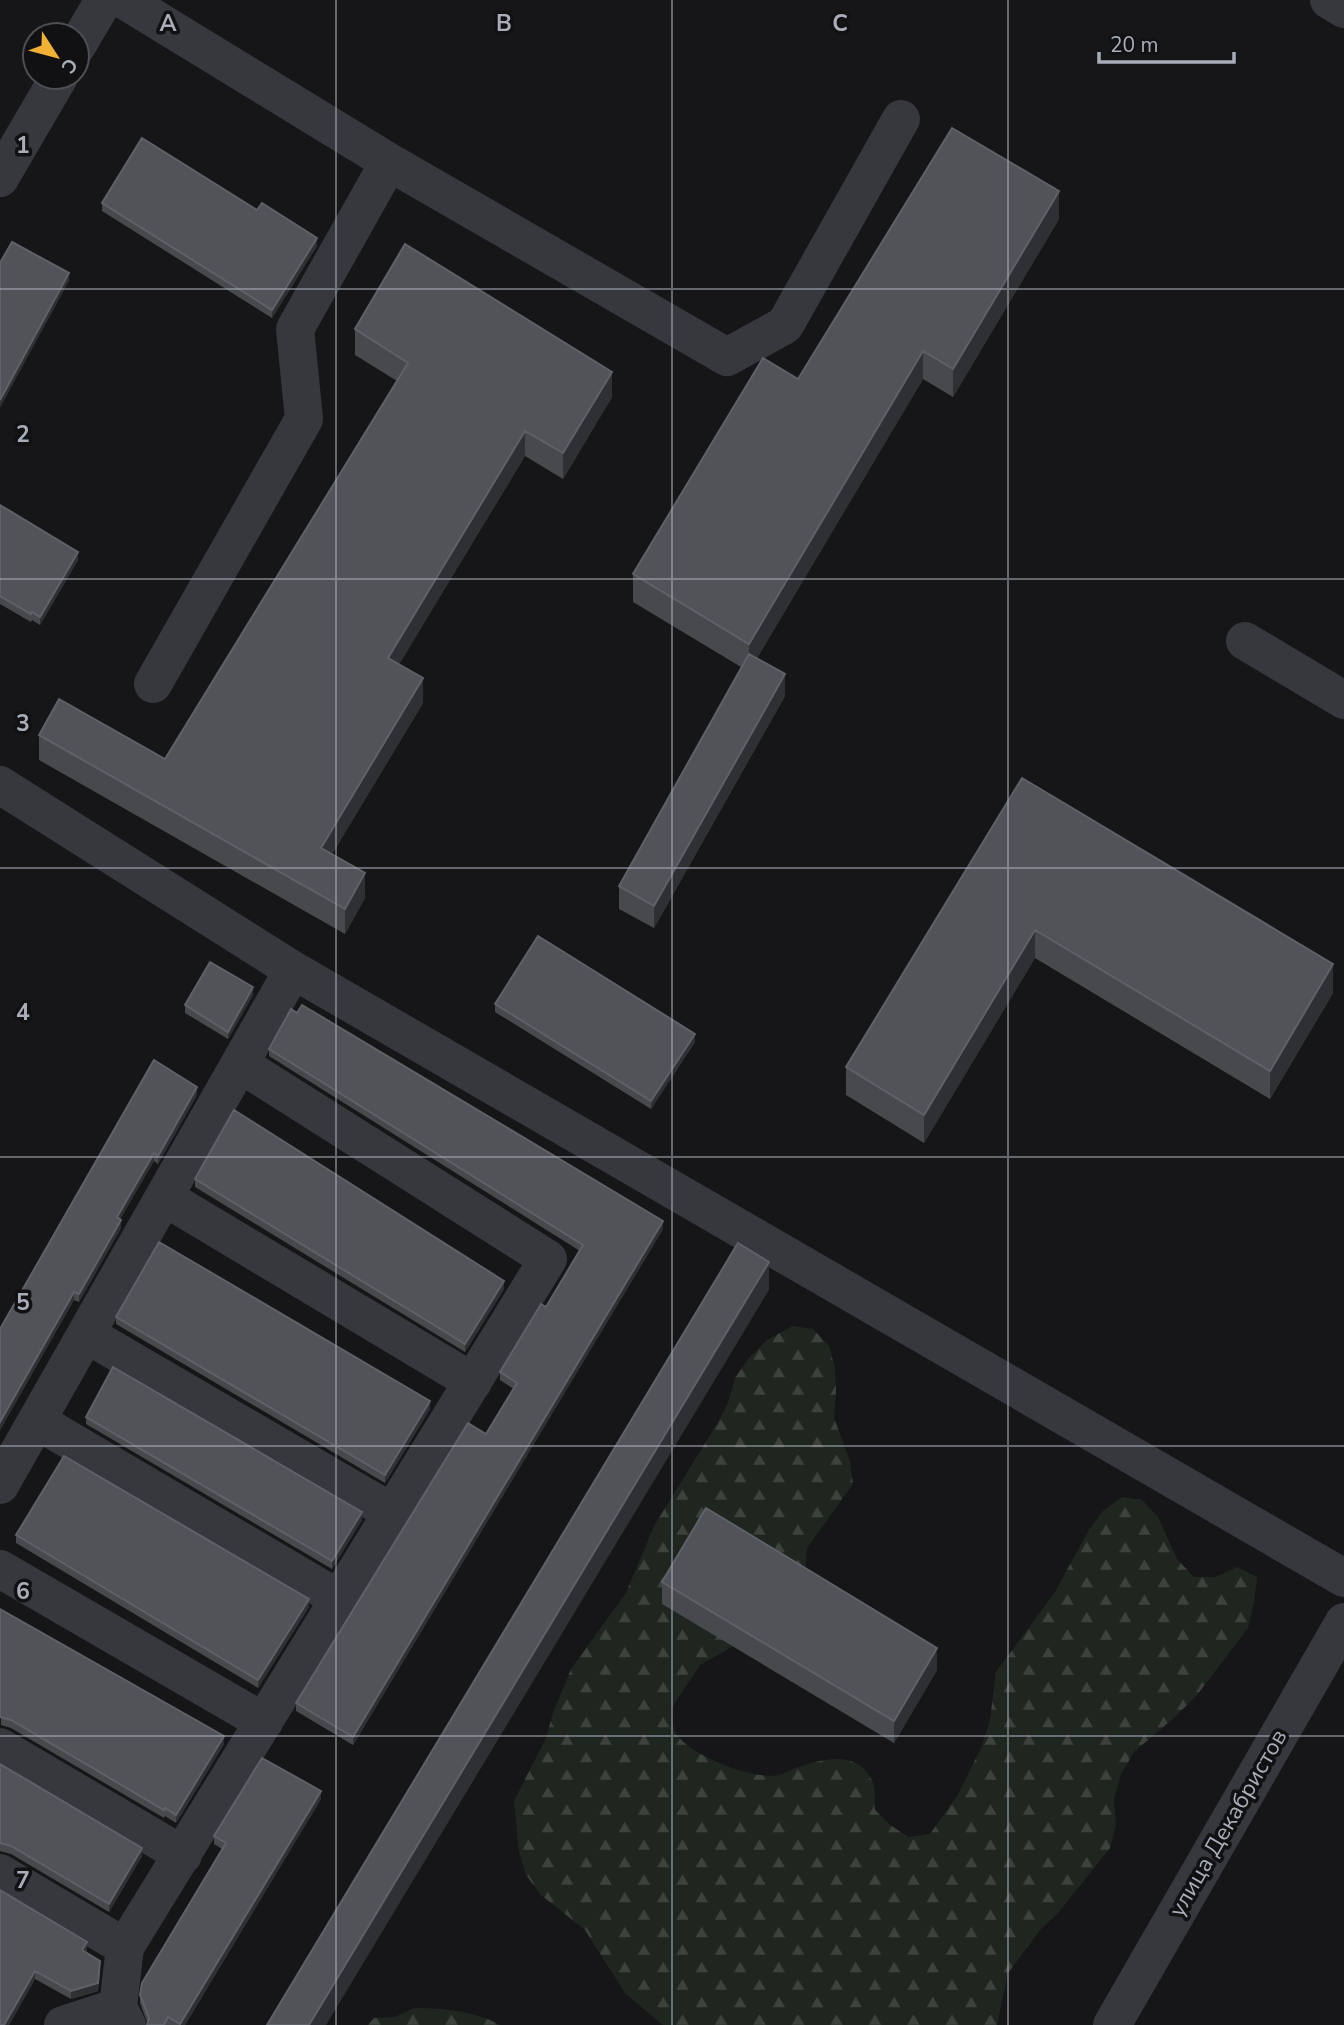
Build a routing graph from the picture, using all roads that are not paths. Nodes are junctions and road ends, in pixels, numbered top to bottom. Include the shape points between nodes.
1 (104, 0) edge
2 (124, 0) edge
3 (1329, 0) edge
4 (1344, 9) edge
5 (91, 22) edge
6 (51, 91) edge
7 (901, 119) dead end
8 (389, 162) junction
9 (0, 178) edge
10 (1245, 641) dead end
11 (153, 684) dead end
12 (1344, 699) edge
13 (0, 785) edge
14 (293, 970) junction
15 (240, 1064) junction
16 (164, 1197) junction
17 (86, 1334) junction
18 (473, 1382) junction
19 (37, 1421) junction
20 (0, 1485) edge
21 (393, 1513) junction
22 (0, 1569) edge
23 (1344, 1578) edge
24 (339, 1599) junction
25 (1344, 1622) edge
26 (264, 1722) junction
27 (0, 1747) edge
28 (183, 1854) junction
29 (0, 1873) edge
30 (125, 1947) junction
31 (123, 2016) edge
32 (63, 2025) edge
33 (1112, 2025) edge

1 - 5 street
2 - 8 street
3 - 4 street
6 - 9 street
7 - 8 street via 785,325 727,357
8 - 11 street via 295,329 304,419
10 - 12 street
13 - 14 street
14 - 15 street
14 - 23 street
15 - 16 street
15 - 18 street via 548,1259
16 - 17 street
16 - 18 street
17 - 19 street
17 - 21 street
18 - 21 street
19 - 20 street
19 - 24 street
21 - 24 street
22 - 26 street
24 - 26 street
25 - 33 street, улица Декабристов
26 - 28 street
27 - 28 street
28 - 30 street
29 - 30 street
30 - 31 street
31 - 32 street

